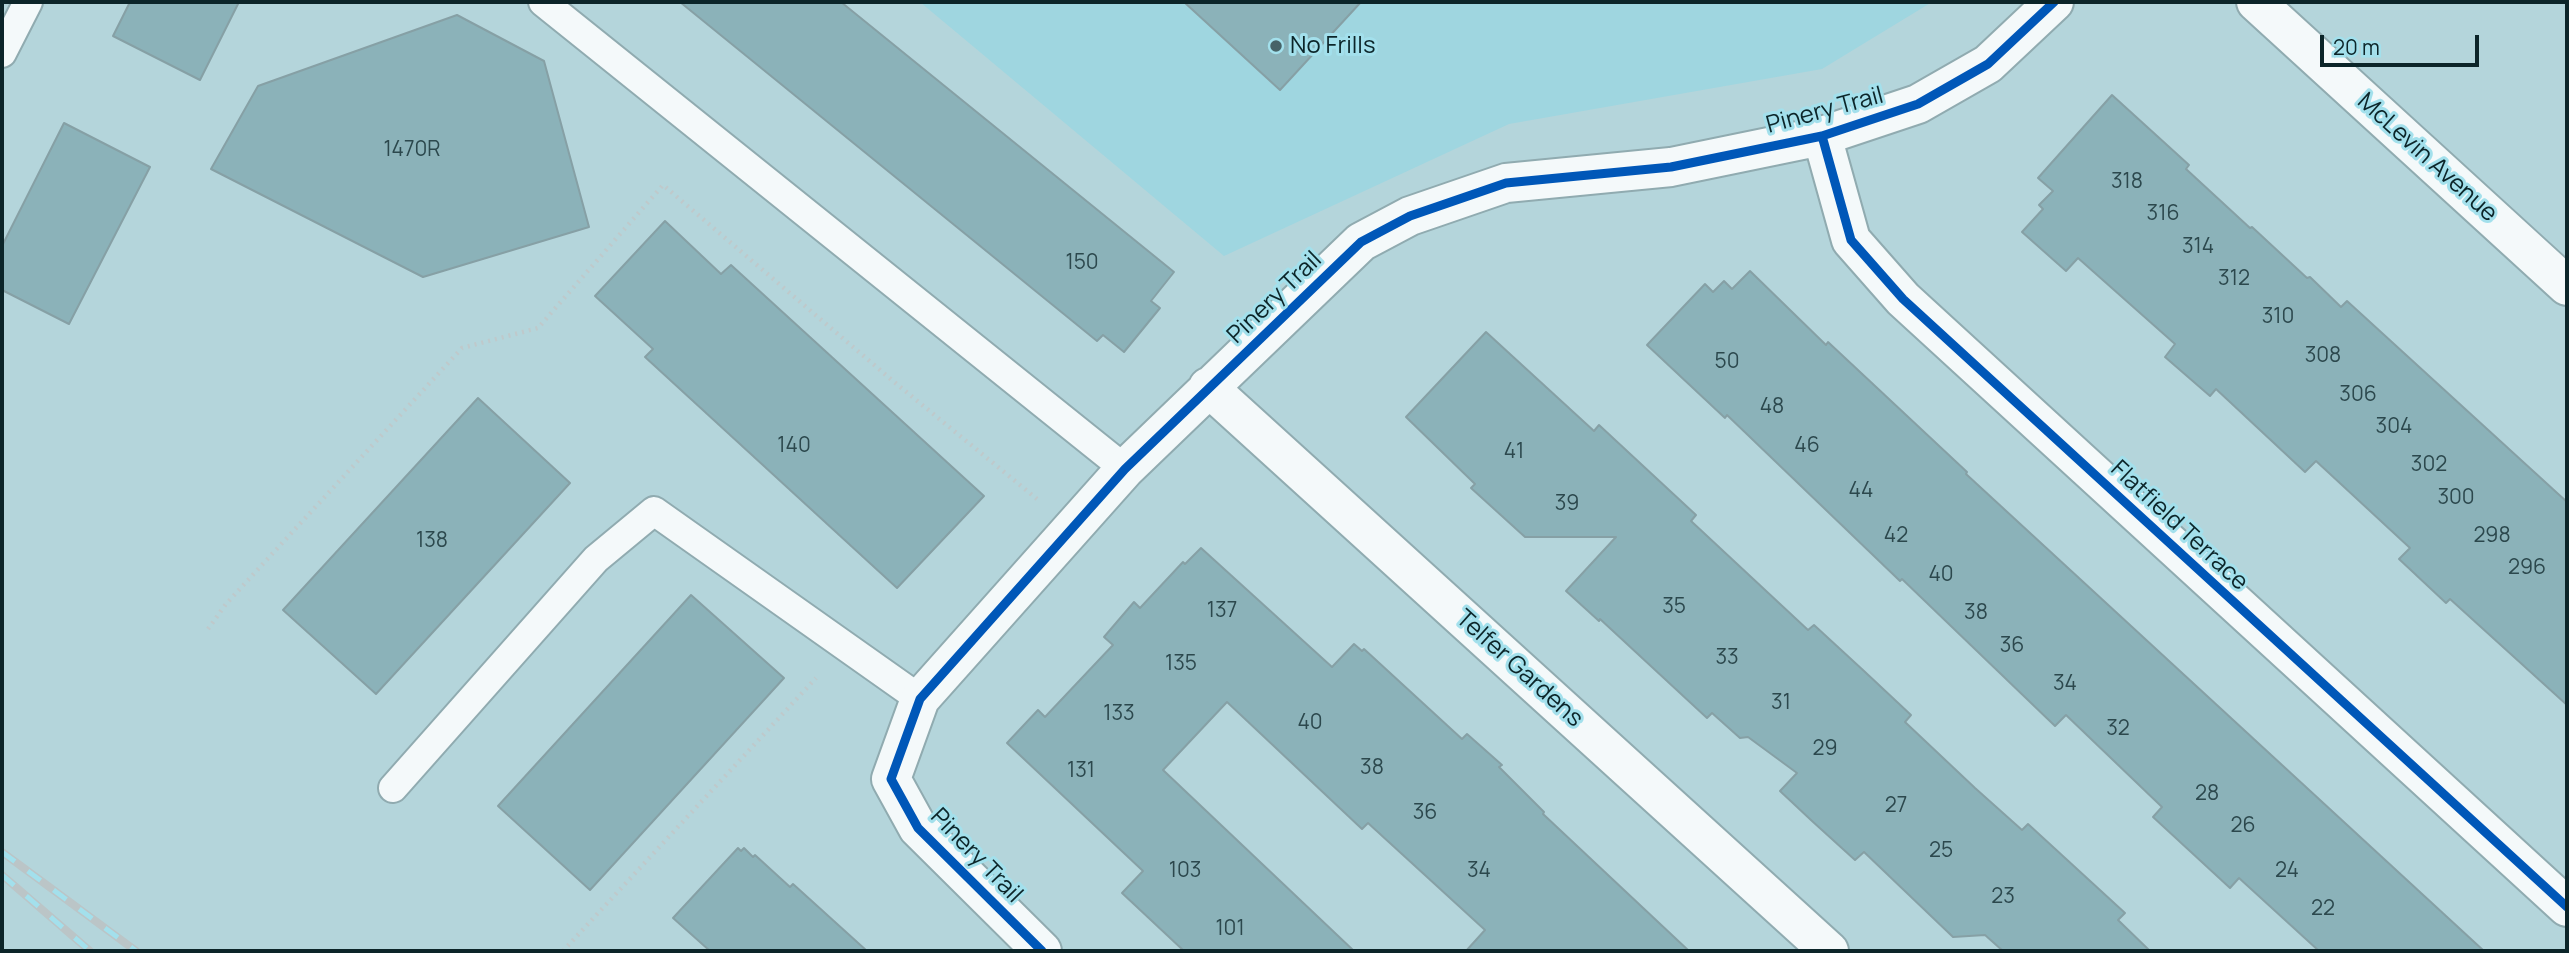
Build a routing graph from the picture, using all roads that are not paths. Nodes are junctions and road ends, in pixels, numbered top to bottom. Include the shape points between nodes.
1 (28, 2) edge
2 (542, 2) edge
3 (2054, 2) edge
4 (2256, 2) edge
5 (2, 53) edge
6 (1822, 136) junction
7 (2567, 286) edge
8 (1208, 387) junction
9 (1125, 469) junction
10 (920, 699) junction
11 (393, 788) dead end
12 (2567, 907) edge
13 (1042, 951) edge
14 (1829, 951) edge

1 - 5 lane
2 - 9 lane
3 - 6 street, Pinery Trail via 1988,64 1919,104
4 - 7 street, McLevin Avenue
6 - 8 street, Pinery Trail via 1671,167 1506,183 1410,216 1361,242
6 - 12 street, Flatfield Terrace via 1851,240 1903,299
8 - 9 street, Pinery Trail
8 - 14 street, Telfer Gardens
9 - 10 street, Pinery Trail
10 - 11 lane via 654,511 596,559
10 - 13 street, Pinery Trail via 891,779 918,828

